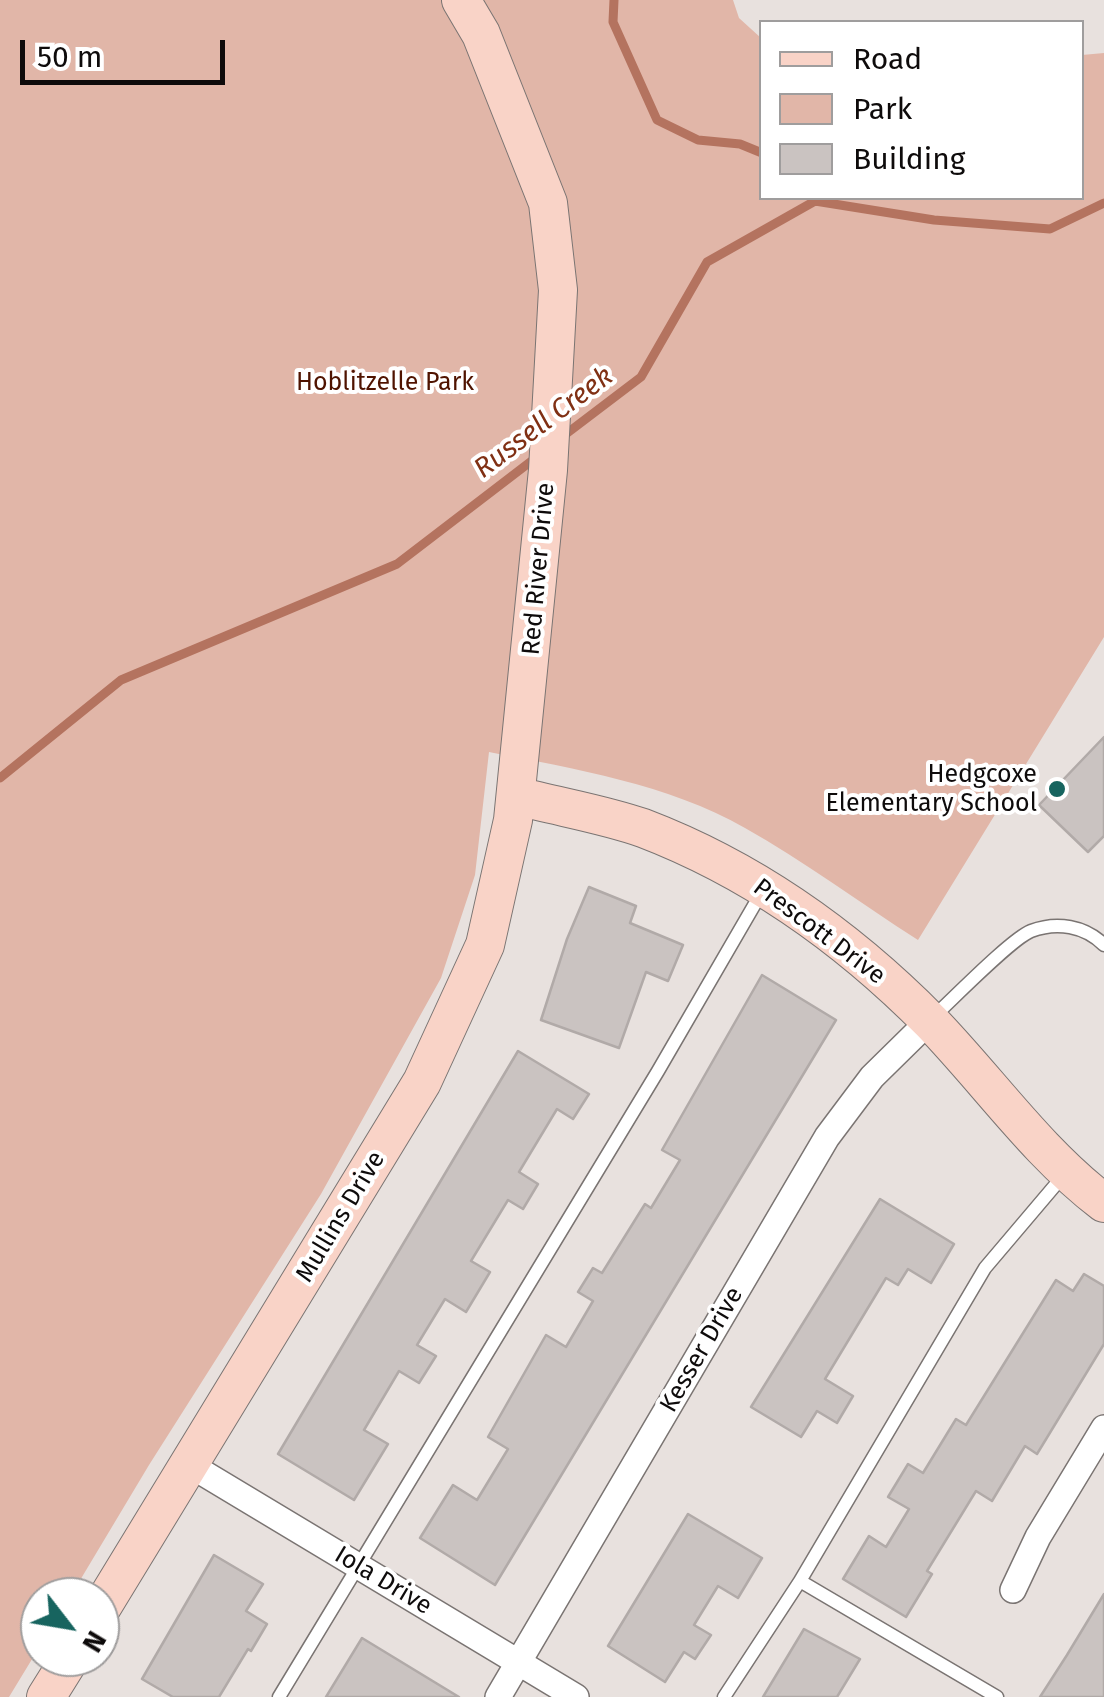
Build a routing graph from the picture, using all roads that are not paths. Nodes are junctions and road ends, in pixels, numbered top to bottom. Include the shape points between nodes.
1 (460, 0) edge
2 (518, 796) junction
3 (764, 888) junction
4 (1104, 945) edge
5 (929, 1021) junction
6 (1066, 1172) junction
7 (1104, 1203) edge
8 (1104, 1428) edge
9 (190, 1465) junction
10 (357, 1565) junction
11 (120, 1578) edge
12 (800, 1582) junction
13 (1013, 1590) dead end
14 (520, 1663) junction
15 (279, 1697) edge
16 (498, 1697) edge
17 (576, 1697) edge
18 (724, 1697) edge
19 (997, 1697) edge

1 - 2 street, Red River Drive via 481,34 548,204 558,290
2 - 3 street, Prescott Drive via 640,828
2 - 9 street, Mullins Drive via 484,945 422,1082
3 - 5 street, Prescott Drive via 862,956
3 - 10 lane
4 - 5 lane via 1073,927 1028,932
5 - 6 street, Prescott Drive
5 - 14 street, Kesser Drive via 872,1077 827,1137
6 - 7 street, Prescott Drive
6 - 12 lane via 985,1268
8 - 13 street
9 - 10 street, Iola Drive
9 - 11 street, Mullins Drive
10 - 14 street, Iola Drive
10 - 15 lane
12 - 18 lane
12 - 19 lane
14 - 16 street, Kesser Drive
14 - 17 street, Iola Drive

